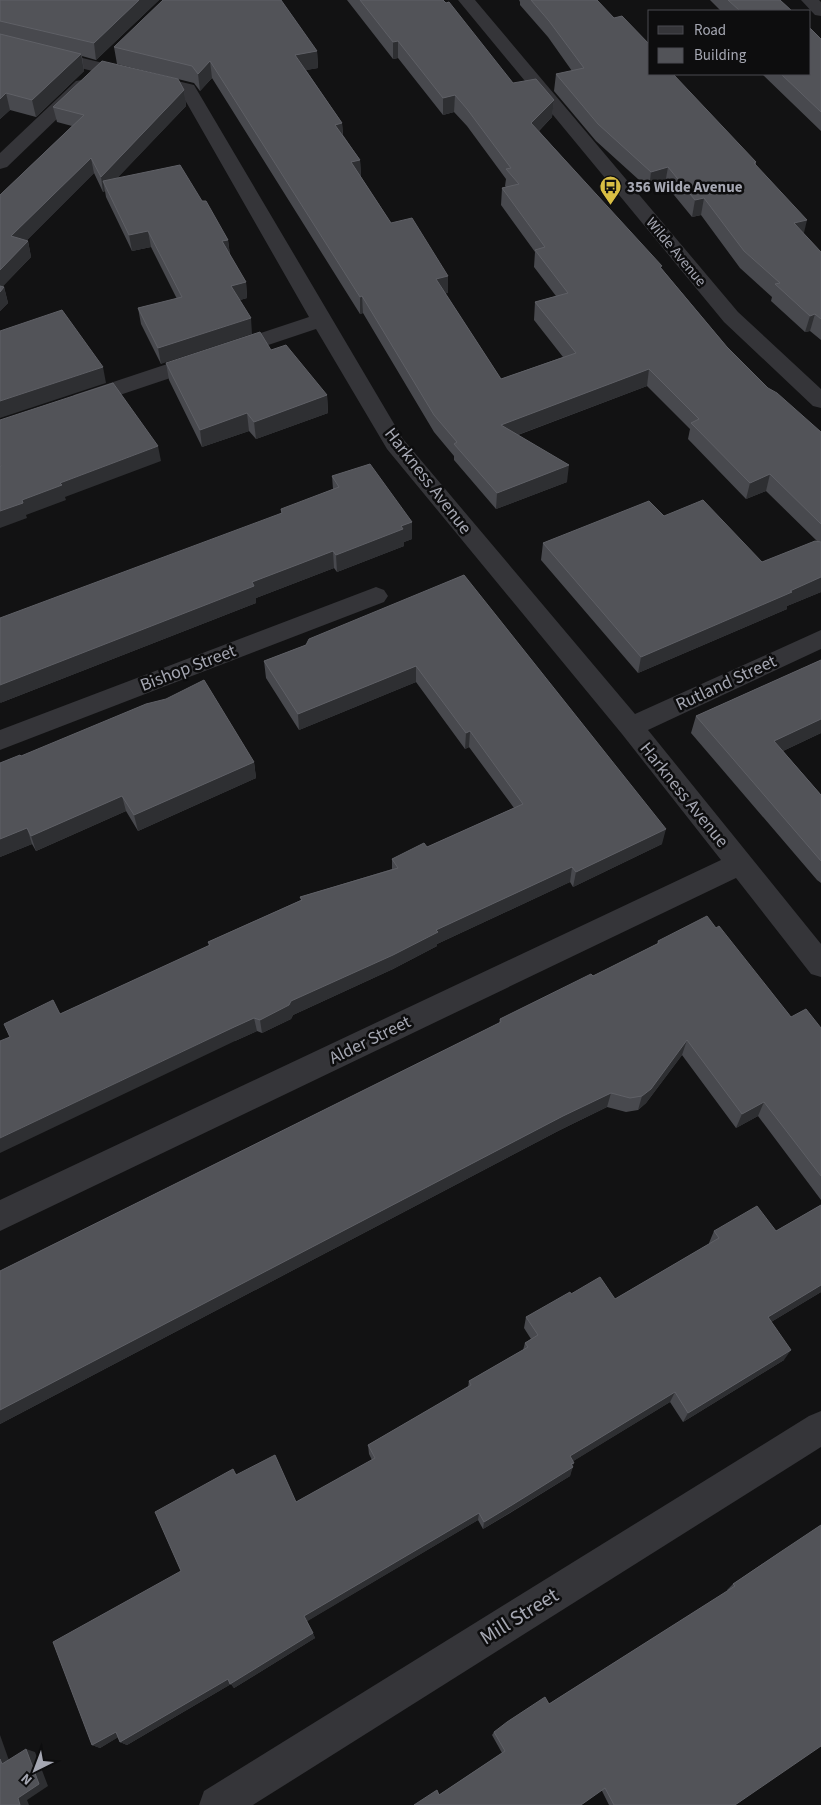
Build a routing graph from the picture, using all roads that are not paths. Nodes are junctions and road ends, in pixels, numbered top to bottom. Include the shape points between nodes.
1 (466, 0) edge
2 (809, 0) edge
3 (821, 11) edge
4 (0, 43) edge
5 (107, 61) junction
6 (0, 163) edge
7 (321, 320) junction
8 (821, 401) edge
9 (66, 406) edge
10 (376, 596) dead end
11 (821, 639) edge
12 (631, 728) junction
13 (0, 740) edge
14 (739, 864) junction
15 (821, 965) edge
16 (0, 1216) edge
17 (821, 1428) edge
18 (218, 1805) edge

1 - 8 street, Wilde Avenue via 731,317
2 - 3 street
4 - 5 street, Harkness Avenue
5 - 6 street
5 - 7 street, Harkness Avenue via 188,89
7 - 9 street
7 - 12 street, Harkness Avenue via 395,444
10 - 13 street, Bishop Street
11 - 12 street, Rutland Street
12 - 14 street, Harkness Avenue
14 - 15 street, Harkness Avenue
14 - 16 street, Alder Street
17 - 18 street, Mill Street

